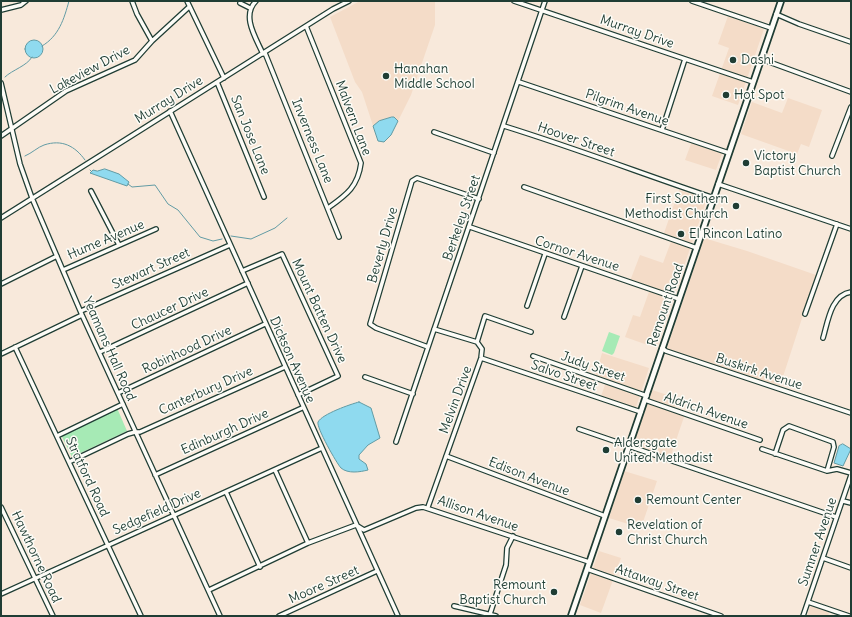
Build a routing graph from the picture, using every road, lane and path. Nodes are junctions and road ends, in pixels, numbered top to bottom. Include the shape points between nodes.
1 (26, 1) edge
2 (132, 1) edge
3 (187, 1) edge
4 (241, 1) edge
5 (256, 1) edge
6 (349, 1) edge
7 (514, 1) edge
8 (545, 1) edge
9 (692, 1) edge
10 (781, 1) edge
11 (189, 7) junction
12 (250, 8) junction
13 (1, 10) edge
14 (542, 10) junction
15 (776, 14) junction
16 (306, 26) junction
17 (771, 28) junction
18 (152, 41) junction
19 (851, 42) edge
20 (264, 54) junction
21 (685, 59) junction
22 (761, 59) junction
23 (224, 78) junction
24 (217, 82) junction
25 (519, 82) junction
26 (753, 82) junction
27 (1, 83) edge
28 (851, 92) edge
29 (851, 107) edge
30 (170, 111) junction
31 (504, 126) junction
32 (12, 129) junction
33 (662, 130) junction
34 (434, 132) dead end
35 (1, 136) edge
36 (494, 153) junction
37 (729, 153) junction
38 (832, 156) dead end
39 (718, 184) junction
40 (524, 187) dead end
41 (91, 191) dead end
42 (264, 197) dead end
43 (32, 198) junction
44 (714, 198) junction
45 (479, 199) junction
46 (328, 208) junction
47 (1, 218) edge
48 (837, 224) junction
49 (470, 227) junction
50 (156, 229) dead end
51 (851, 229) edge
52 (339, 237) dead end
53 (119, 245) junction
54 (230, 245) junction
55 (697, 248) junction
56 (545, 254) junction
57 (57, 256) junction
58 (582, 266) junction
59 (63, 270) junction
60 (242, 271) junction
61 (248, 283) junction
62 (1, 284) edge
63 (851, 292) edge
64 (679, 299) junction
65 (527, 306) dead end
66 (82, 313) junction
67 (805, 314) dead end
68 (564, 317) dead end
69 (265, 324) junction
70 (434, 329) junction
71 (531, 332) dead end
72 (823, 338) dead end
73 (477, 342) junction
74 (15, 347) junction
75 (428, 347) junction
76 (662, 348) junction
77 (100, 352) junction
78 (1, 354) edge
79 (533, 356) dead end
80 (481, 358) junction
81 (285, 367) junction
82 (365, 377) dead end
83 (118, 393) junction
84 (413, 394) junction
85 (298, 395) junction
86 (646, 398) junction
87 (123, 404) junction
88 (302, 408) junction
89 (641, 412) junction
90 (851, 413) edge
91 (579, 429) dead end
92 (135, 432) junction
93 (57, 436) junction
94 (760, 440) dead end
95 (396, 442) dead end
96 (629, 447) junction
97 (322, 448) junction
98 (762, 449) dead end
99 (775, 454) junction
100 (446, 456) junction
101 (69, 462) junction
102 (275, 470) junction
103 (827, 471) junction
104 (851, 474) edge
105 (155, 475) junction
106 (226, 492) junction
107 (843, 500) junction
108 (851, 503) edge
109 (1, 507) edge
110 (428, 508) junction
111 (174, 516) junction
112 (605, 516) junction
113 (836, 517) junction
114 (356, 525) junction
115 (512, 536) junction
116 (308, 543) junction
117 (108, 545) junction
118 (823, 558) junction
119 (589, 562) junction
120 (260, 567) junction
121 (851, 568) edge
122 (587, 569) junction
123 (378, 571) junction
124 (36, 579) junction
125 (209, 590) junction
126 (1, 594) edge
127 (808, 602) junction
128 (454, 606) dead end
129 (490, 614) junction
130 (53, 616) edge
131 (140, 616) edge
132 (220, 616) edge
133 (279, 616) edge
134 (398, 616) edge
135 (496, 616) edge
136 (571, 616) edge
137 (721, 616) edge
138 (803, 616) edge
139 (849, 616) edge

1 - 13 street via 21,5
2 - 18 street
3 - 11 street
4 - 12 street via 240,3
5 - 12 street
6 - 16 street, Murray Drive
7 - 14 street, Murray Drive
8 - 14 street, Berkeley Street
9 - 17 street
10 - 15 main road, Remount Road
11 - 18 street, Lakeview Drive
11 - 23 street
12 - 20 street, Inverness Lane via 249,20
14 - 21 street, Murray Drive
14 - 25 street, Berkeley Street
15 - 17 main road, Remount Road
15 - 19 street
16 - 20 street, Murray Drive
16 - 46 street, Malvern Lane via 361,163 359,176 350,192
17 - 22 main road, Remount Road
18 - 32 street, Lakeview Drive via 135,60 66,91
20 - 23 street, Murray Drive
20 - 46 street, Inverness Lane
21 - 26 street, Murray Drive
21 - 33 street
22 - 26 main road, Remount Road
22 - 28 street
23 - 24 street, Murray Drive
24 - 30 street, Murray Drive
24 - 42 street, San Jose Lane
25 - 31 street, Berkeley Street
25 - 33 street, Pilgrim Avenue
26 - 37 main road, Remount Road
27 - 32 street, Yeamans Hall Road
29 - 38 street
30 - 43 street, Murray Drive
30 - 54 street, Dickson Avenue
31 - 36 street, Berkeley Street
31 - 44 street, Hoover Street via 570,146
32 - 35 street, Lakeview Drive
32 - 43 street, Yeamans Hall Road via 20,164
33 - 37 street, Pilgrim Avenue
34 - 36 street
36 - 45 street, Berkeley Street
37 - 39 main road, Remount Road
39 - 44 main road, Remount Road
39 - 48 street
40 - 55 street
41 - 53 street
43 - 47 street, Murray Drive
43 - 57 street, Yeamans Hall Road
44 - 55 main road, Remount Road
45 - 49 street, Berkeley Street
45 - 75 street, Beverly Drive via 417,178 412,181 370,324
46 - 52 street, Inverness Lane
48 - 51 street
48 - 67 street
49 - 56 street, Cornor Avenue
49 - 70 street, Berkeley Street
50 - 53 street, Hume Avenue
53 - 59 street, Hume Avenue
54 - 60 street, Dickson Avenue
54 - 66 street, Stewart Street
55 - 64 main road, Remount Road
56 - 58 street, Cornor Avenue
56 - 65 street
57 - 59 street, Yeamans Hall Road
57 - 62 street
58 - 64 street, Cornor Avenue
58 - 68 street
59 - 66 street, Yeamans Hall Road
60 - 61 street, Dickson Avenue
60 - 85 street, Mount Batten Drive via 282,254 311,315 338,376
61 - 69 street, Dickson Avenue
61 - 77 street, Chaucer Drive
63 - 72 street via 845,293 835,302
64 - 76 main road, Remount Road
66 - 74 street, Stewart Street
66 - 77 street, Yeamans Hall Road
69 - 81 street, Dickson Avenue
69 - 83 street, Robinhood Drive
70 - 73 street
70 - 75 street, Berkeley Street
71 - 73 street via 485,316
73 - 80 street, Melvin Drive via 482,349
74 - 78 street, Stewart Street
74 - 93 street, Stratford Road
75 - 84 street, Berkeley Street
76 - 86 main road, Remount Road
76 - 90 street, Buskirk Avenue
77 - 83 street, Yeamans Hall Road
79 - 86 street, Judy Street
80 - 89 street, Salvo Street
80 - 100 street, Melvin Drive
81 - 85 street, Dickson Avenue
81 - 92 street, Canterbury Drive
82 - 84 street
83 - 87 street, Yeamans Hall Road
84 - 95 street, Berkeley Street
85 - 88 street, Dickson Avenue
86 - 89 main road, Remount Road
86 - 94 street, Aldrich Avenue
87 - 92 street, Yeamans Hall Road
87 - 93 street
88 - 97 street, Dickson Avenue
88 - 105 street, Edinburgh Drive
89 - 96 main road, Remount Road
91 - 96 street
92 - 101 street, Canterbury Drive
92 - 105 street, Yeamans Hall Road
93 - 101 street, Stratford Road
96 - 112 main road, Remount Road
96 - 113 street
97 - 102 street, Sedgefield Drive
97 - 114 street, Dickson Avenue
98 - 99 street
99 - 103 street
99 - 103 street via 783,430 789,426 833,442
100 - 110 street, Melvin Drive
100 - 112 street, Edison Avenue
101 - 117 street, Stratford Road
102 - 106 street, Sedgefield Drive
102 - 116 street
103 - 104 street via 837,470
104 - 107 street, Sumner Avenue
105 - 111 street, Yeamans Hall Road
106 - 111 street, Sedgefield Drive
106 - 120 street
107 - 108 street
107 - 113 street, Sumner Avenue
109 - 124 street, Hawthorne Road
110 - 114 street, Allison Avenue via 416,508 364,530
110 - 115 street, Allison Avenue
111 - 117 street, Sedgefield Drive
111 - 125 street, Yeamans Hall Road
112 - 119 main road, Remount Road
113 - 118 street, Sumner Avenue
114 - 116 street, Allison Avenue
114 - 123 street, Dickson Avenue
115 - 119 street, Allison Avenue
115 - 129 street via 507,548 506,565
116 - 120 street, Allison Avenue
117 - 124 street, Sedgefield Drive
117 - 131 street, Stratford Road
118 - 121 street
118 - 127 street, Sumner Avenue
119 - 122 main road, Remount Road
120 - 125 street, Allison Avenue
122 - 136 main road, Remount Road
122 - 137 street, Attaway Street
123 - 133 street, Moore Street
123 - 134 street, Dickson Avenue
124 - 126 street, Sedgefield Drive
124 - 130 street, Hawthorne Road
125 - 132 street, Yeamans Hall Road
127 - 138 street, Sumner Avenue
127 - 139 street
128 - 129 street
129 - 135 street

